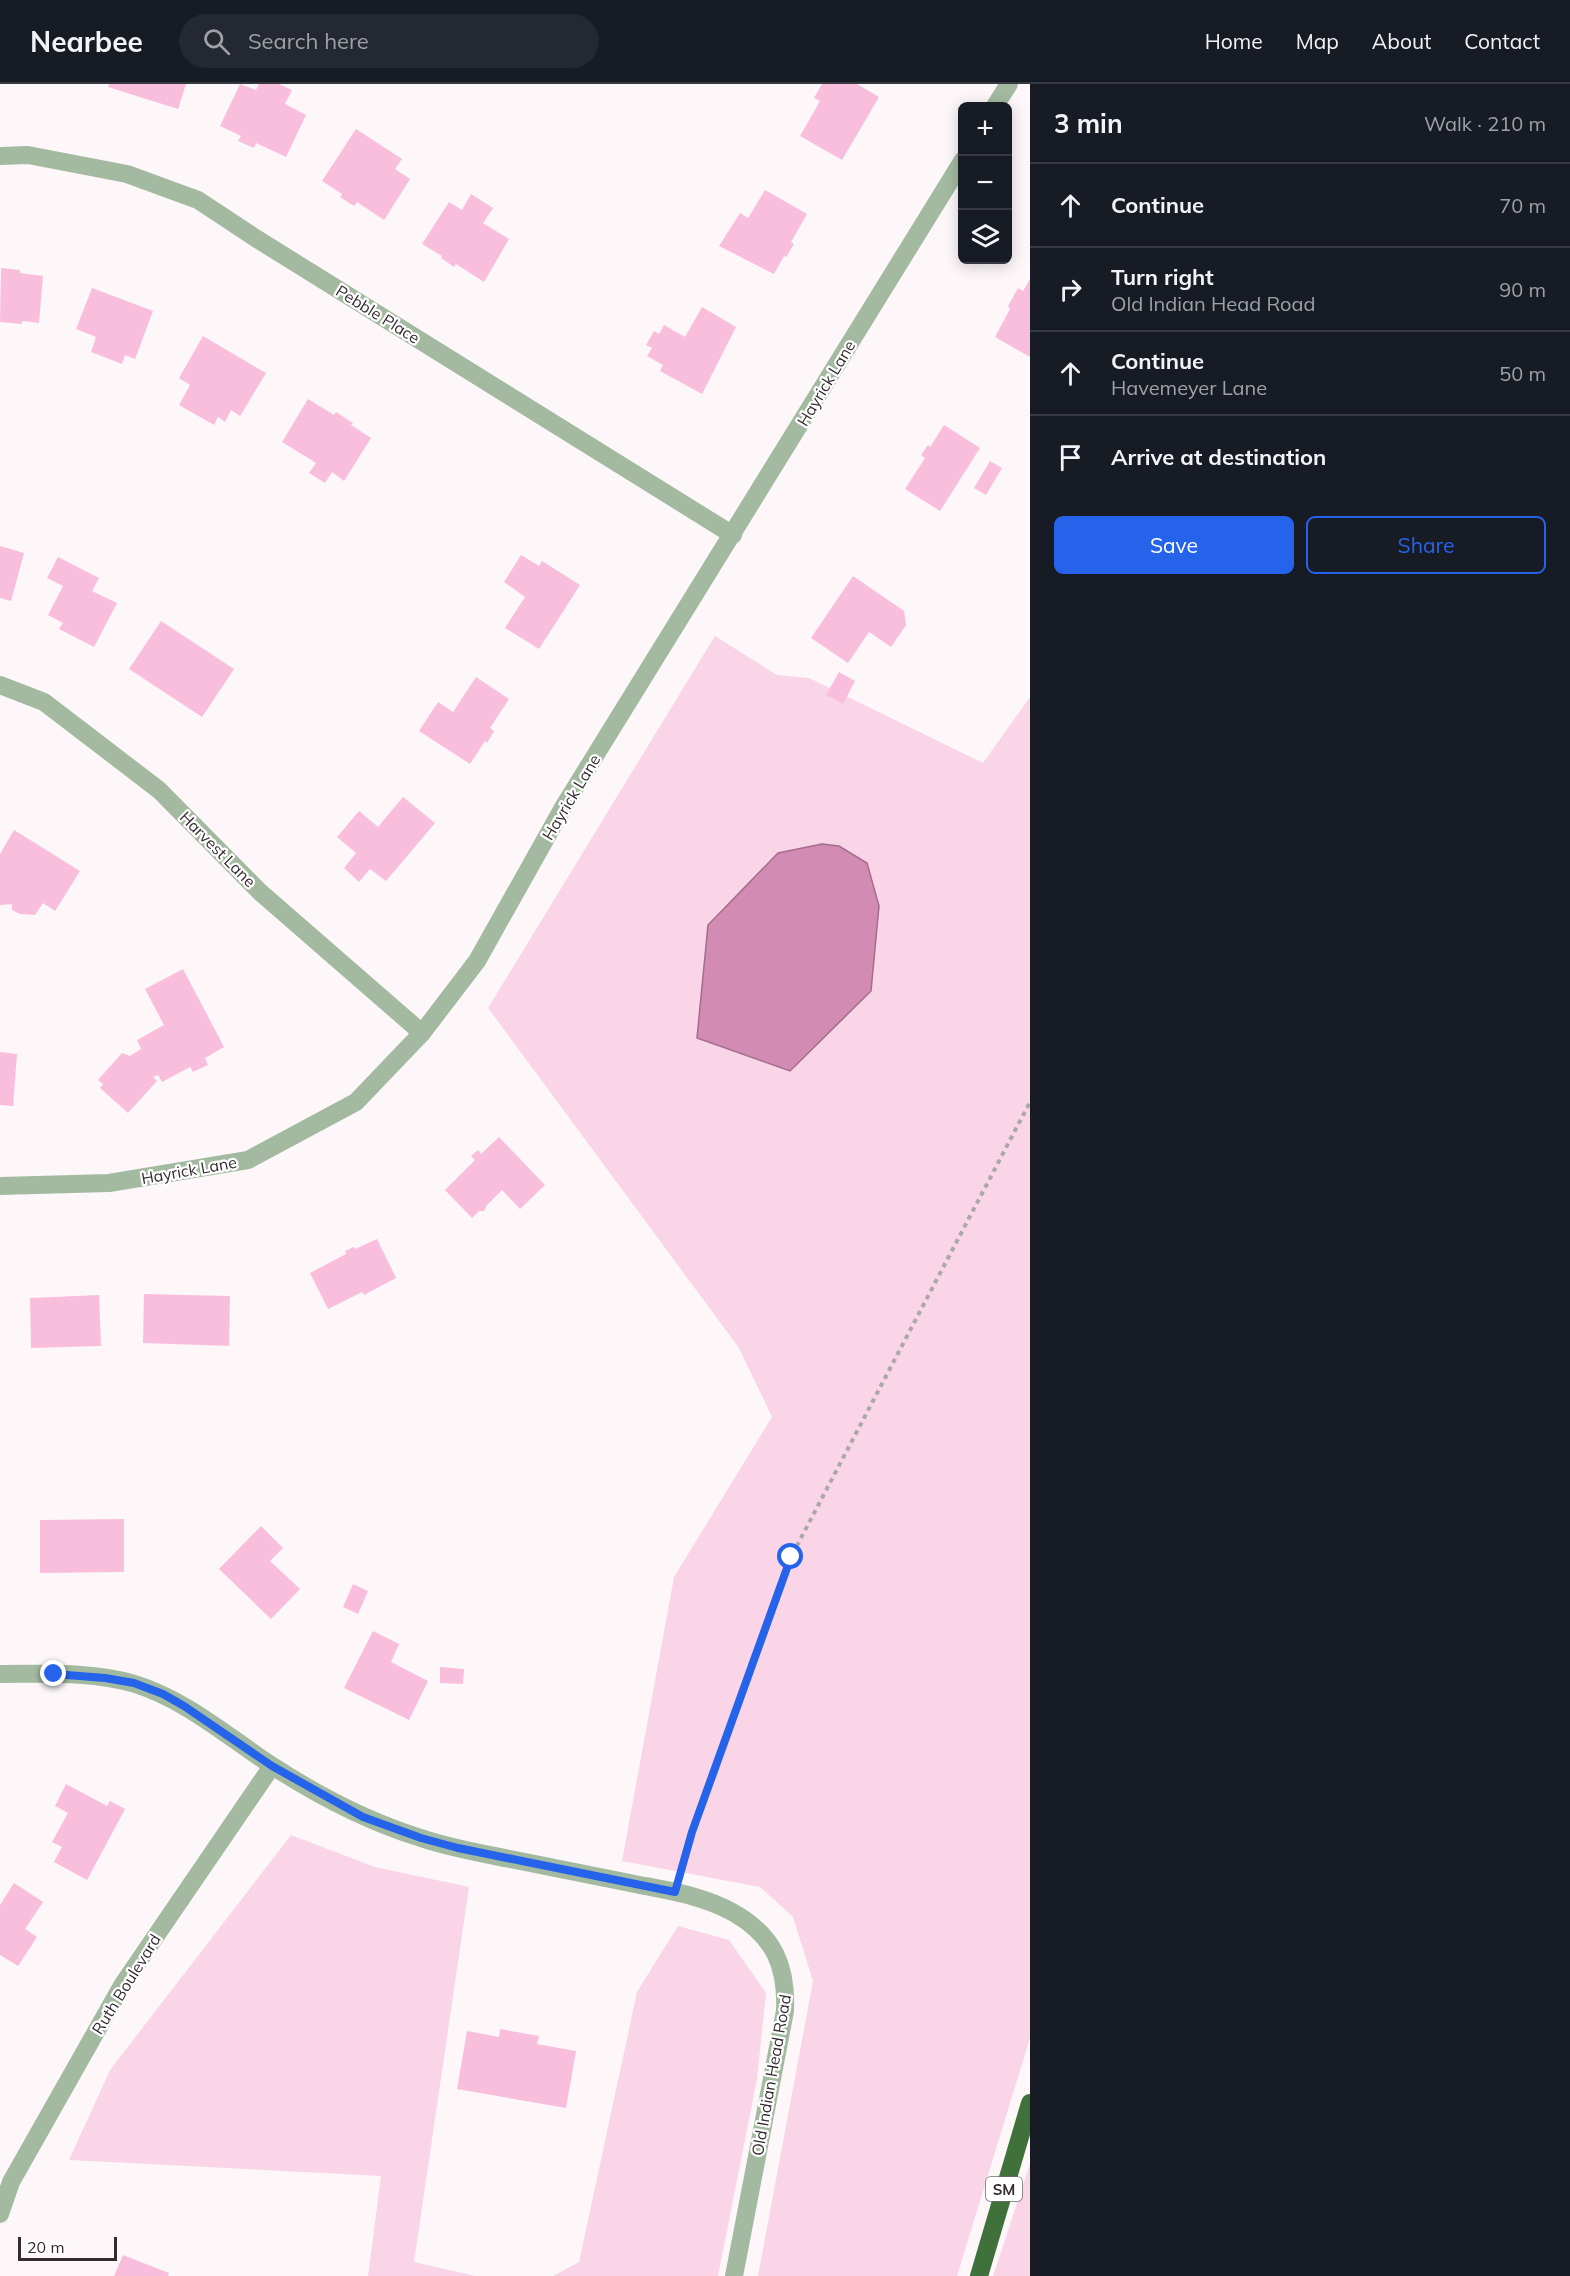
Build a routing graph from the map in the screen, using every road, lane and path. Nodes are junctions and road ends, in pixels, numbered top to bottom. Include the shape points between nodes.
1 (1009, 84) edge
2 (998, 102) edge
3 (0, 156) edge
4 (958, 168) edge
5 (733, 535) junction
6 (0, 685) edge
7 (422, 1033) junction
8 (1030, 1102) edge
9 (0, 1186) edge
10 (0, 1674) edge
11 (272, 1766) junction
12 (675, 1892) junction
13 (1030, 2103) edge
14 (5, 2179) edge
15 (0, 2214) edge
16 (734, 2276) edge
17 (979, 2276) edge

1 - 2 street
3 - 5 street, Pebble Place via 28,155 126,174 198,200
4 - 5 street, Hayrick Lane
5 - 7 street, Hayrick Lane via 564,806 477,961
6 - 7 street, Harvest Lane via 44,702 159,790 260,892
7 - 9 street, Hayrick Lane via 356,1102 248,1160 109,1183
8 - 12 path via 791,1557 692,1832
10 - 11 street, Old Indian Head Road via 84,1676 134,1683 184,1706
11 - 12 street, Old Indian Head Road via 363,1817 421,1838
11 - 14 street, Ruth Boulevard via 123,1984
12 - 16 street, Old Indian Head Road via 734,1912 757,1929 772,1947 786,1988 785,2011
13 - 17 highway, SM
14 - 15 street, Ruth Boulevard

